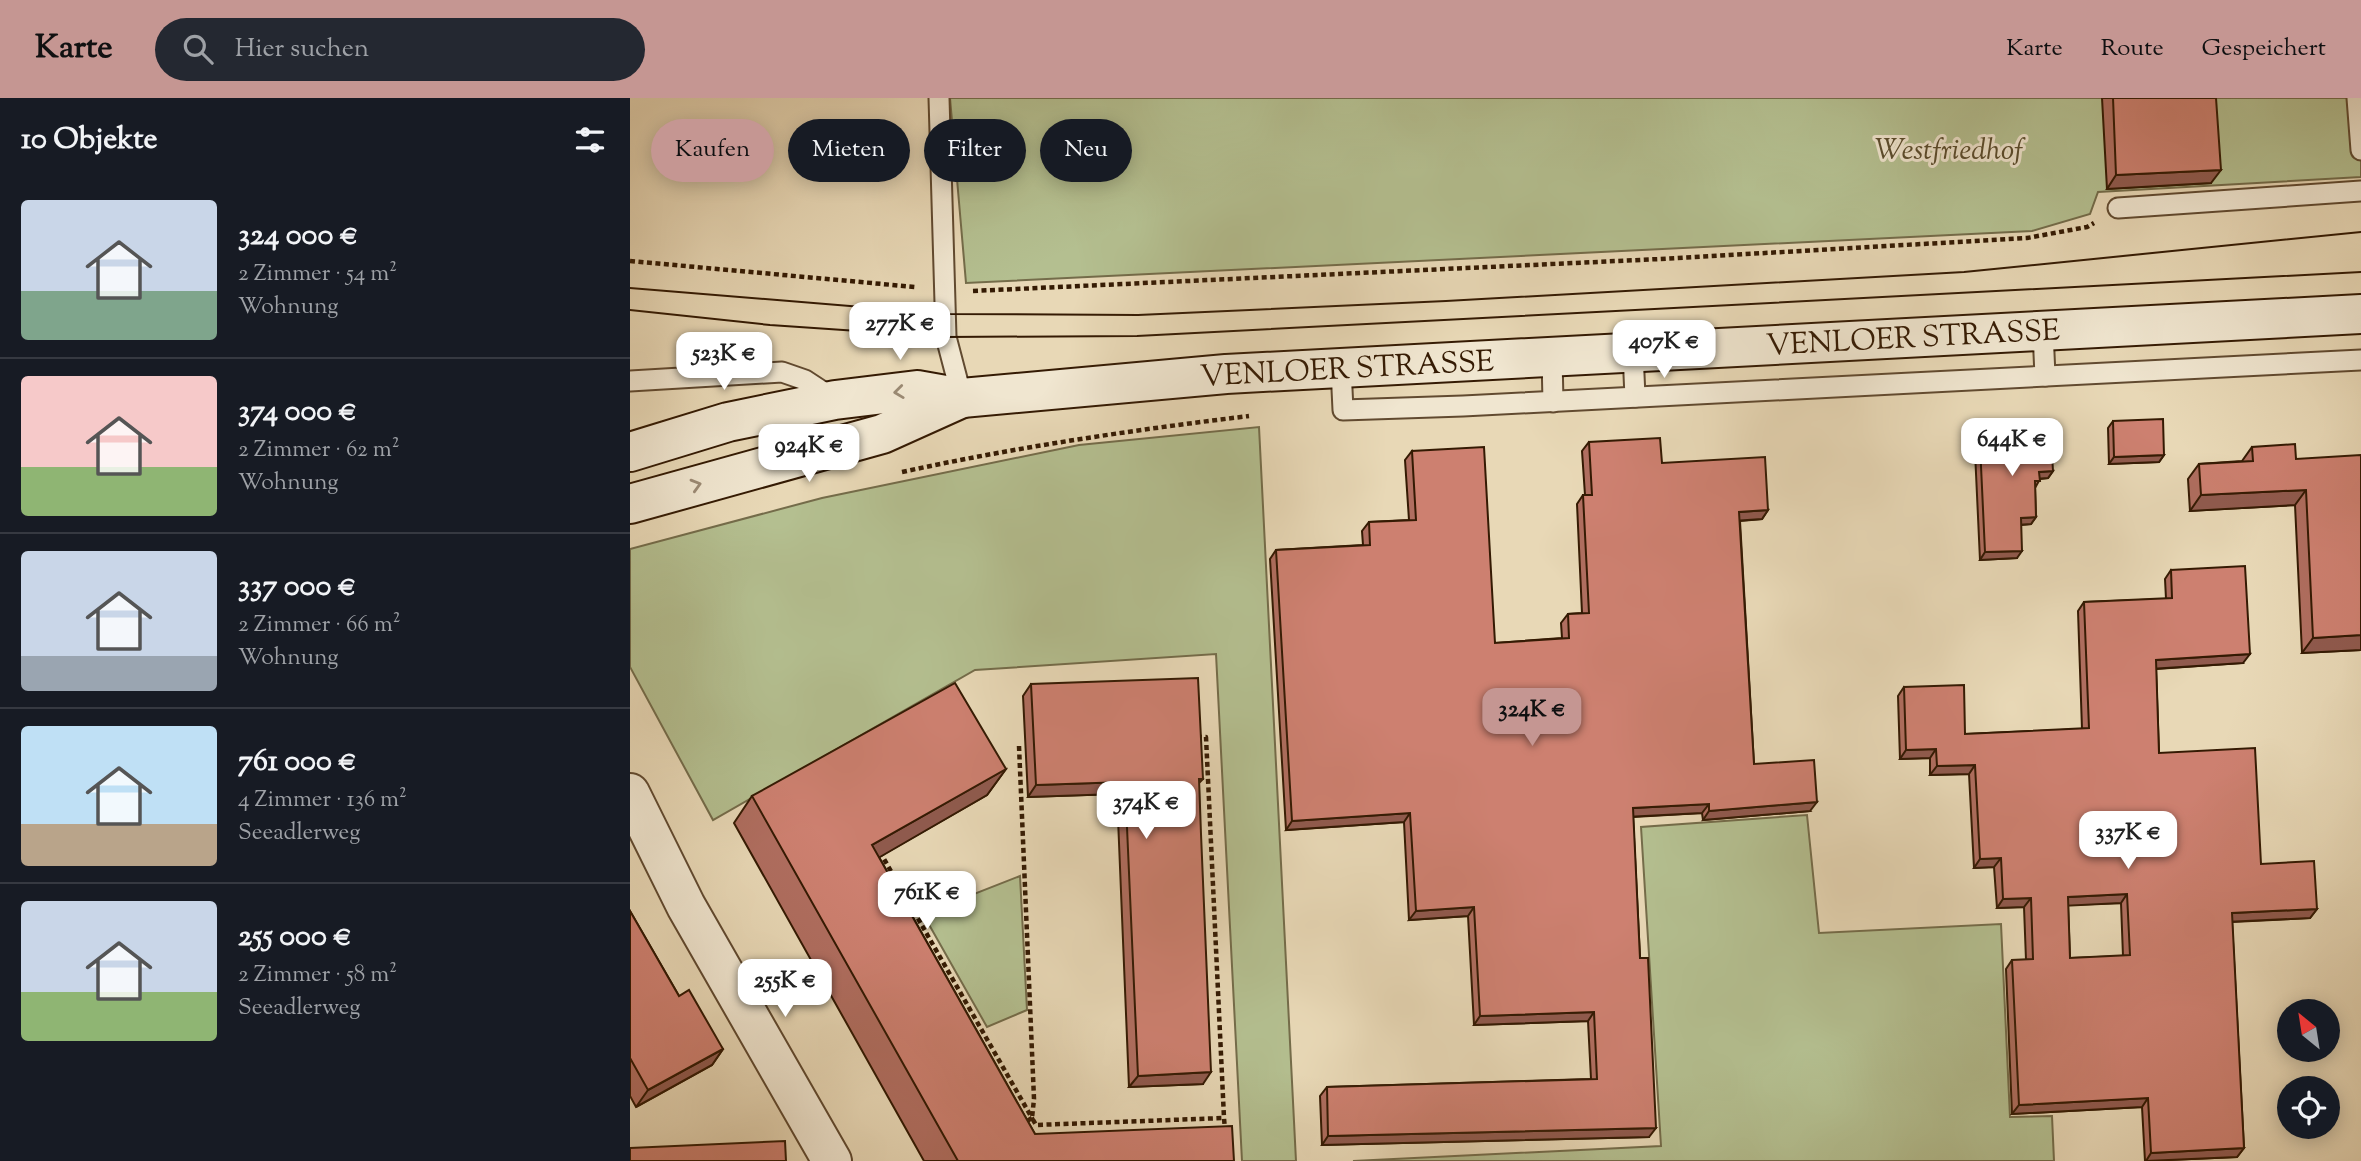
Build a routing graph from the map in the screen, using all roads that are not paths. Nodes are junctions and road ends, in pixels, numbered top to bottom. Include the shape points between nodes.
1 (939, 98) edge
2 (2357, 98) edge
3 (2361, 150) edge
4 (2361, 191) edge
5 (2118, 208) road end
6 (2361, 314) edge
7 (2043, 331) junction
8 (1633, 352) junction
9 (1552, 357) junction
10 (2361, 360) edge
11 (1341, 368) junction
12 (2045, 376) junction
13 (630, 381) edge
14 (1635, 397) junction
15 (962, 398) junction
16 (835, 400) junction
17 (1553, 401) junction
18 (630, 452) edge
19 (630, 504) edge
20 (630, 793) edge
21 (832, 1161) edge

1 - 15 lane via 947,337
2 - 3 lane
4 - 5 lane
6 - 7 main road, VENLOER STRASSE
7 - 8 main road, VENLOER STRASSE
7 - 12 lane
8 - 9 main road, VENLOER STRASSE
8 - 14 lane
9 - 11 main road, VENLOER STRASSE
9 - 17 lane
10 - 12 lane
11 - 15 main road, VENLOER STRASSE
11 - 17 lane via 1343,410
12 - 14 lane
13 - 16 lane via 782,372 805,380
14 - 17 lane
15 -> 16 main road, VENLOER STRASSE via 917,390
19 -> 15 main road, VENLOER STRASSE via 883,434
16 - 18 main road, VENLOER STRASSE via 728,422
20 - 21 main road via 686,906

